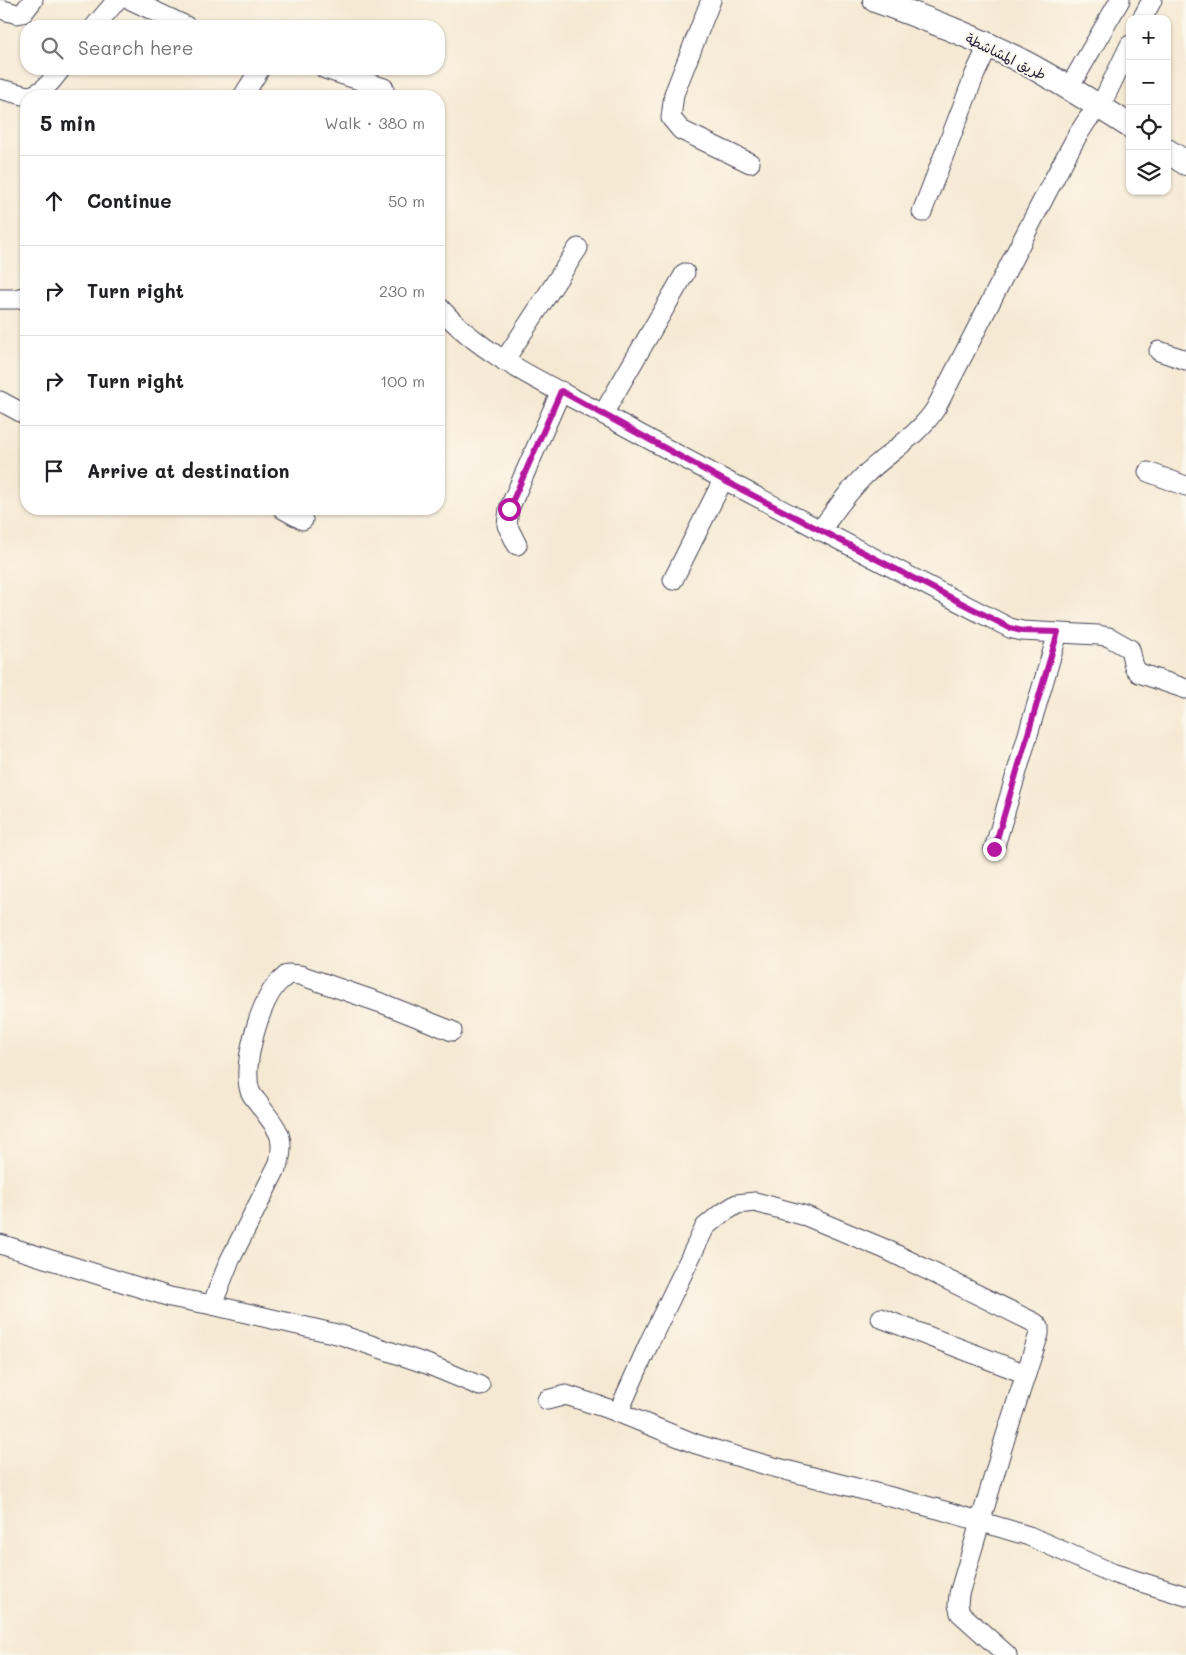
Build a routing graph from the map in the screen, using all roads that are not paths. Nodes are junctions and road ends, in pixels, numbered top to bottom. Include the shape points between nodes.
1 (33, 0) edge
2 (117, 0) edge
3 (131, 0) edge
4 (711, 0) edge
5 (875, 0) edge
6 (1120, 0) edge
7 (1152, 0) edge
8 (0, 9) edge
9 (1144, 15) edge
10 (101, 20) edge
11 (173, 20) edge
12 (988, 46) junction
13 (1126, 53) edge
14 (56, 75) edge
15 (256, 75) edge
16 (344, 75) edge
17 (1069, 88) junction
18 (0, 89) edge
19 (43, 90) edge
20 (247, 90) edge
21 (384, 90) edge
22 (20, 94) edge
23 (1100, 107) junction
24 (1126, 123) edge
25 (1171, 154) edge
26 (750, 163) dead end
27 (1186, 163) edge
28 (922, 212) dead end
29 (578, 248) dead end
30 (685, 273) dead end
31 (20, 298) edge
32 (0, 299) edge
33 (445, 313) edge
34 (1158, 350) dead end
35 (1186, 360) edge
36 (504, 361) junction
37 (561, 391) junction
38 (0, 401) edge
39 (20, 412) edge
40 (603, 414) junction
41 (1148, 472) dead end
42 (723, 480) junction
43 (1186, 486) edge
44 (294, 515) edge
45 (303, 520) dead end
46 (820, 531) junction
47 (517, 545) dead end
48 (673, 580) dead end
49 (1058, 632) junction
50 (1186, 689) edge
51 (994, 849) dead end
52 (452, 1031) dead end
53 (0, 1244) edge
54 (212, 1305) junction
55 (880, 1318) dead end
56 (1026, 1374) junction
57 (480, 1386) dead end
58 (547, 1400) dead end
59 (618, 1413) junction
60 (979, 1522) junction
61 (1186, 1596) edge
62 (1007, 1655) edge

1 - 8 street via 23,13
2 - 10 street
3 - 11 street
4 - 26 street via 674,94 671,118 681,130
5 - 12 main road, طريق المشاشطة via 927,18
6 - 17 street
7 - 9 street
12 - 17 main road, طريق المشاشطة
12 - 28 street
13 - 23 street
14 - 19 street
15 - 20 street
16 - 21 street
17 - 23 main road, طريق المشاشطة
18 - 22 street
23 - 24 main road, طريق المشاشطة
23 - 46 street via 1088,119 1064,159 936,408 845,496
25 - 27 main road
29 - 36 street
30 - 40 street
31 - 32 street
33 - 36 street via 470,337
34 - 35 street
36 - 37 street
37 - 40 street
37 - 47 street via 509,509 507,525
38 - 39 street
40 - 42 street
41 - 43 street
42 - 46 street
42 - 48 street
44 - 45 street
46 - 49 street via 1010,628
49 - 50 street via 1109,637 1130,649 1134,667 1139,673
49 - 51 street
52 - 54 street via 300,976 288,974 276,985 257,1026 247,1070 250,1092 276,1127 282,1140 282,1152
53 - 54 street via 170,1297
54 - 57 street via 341,1335
55 - 56 street
56 - 59 street via 1040,1334 1035,1323 885,1249 806,1216 755,1202 737,1204 706,1227
56 - 60 street
58 - 59 street via 566,1395
59 - 60 street via 722,1452
60 - 61 street via 1029,1536 1112,1573
60 - 62 street via 958,1605 960,1613

